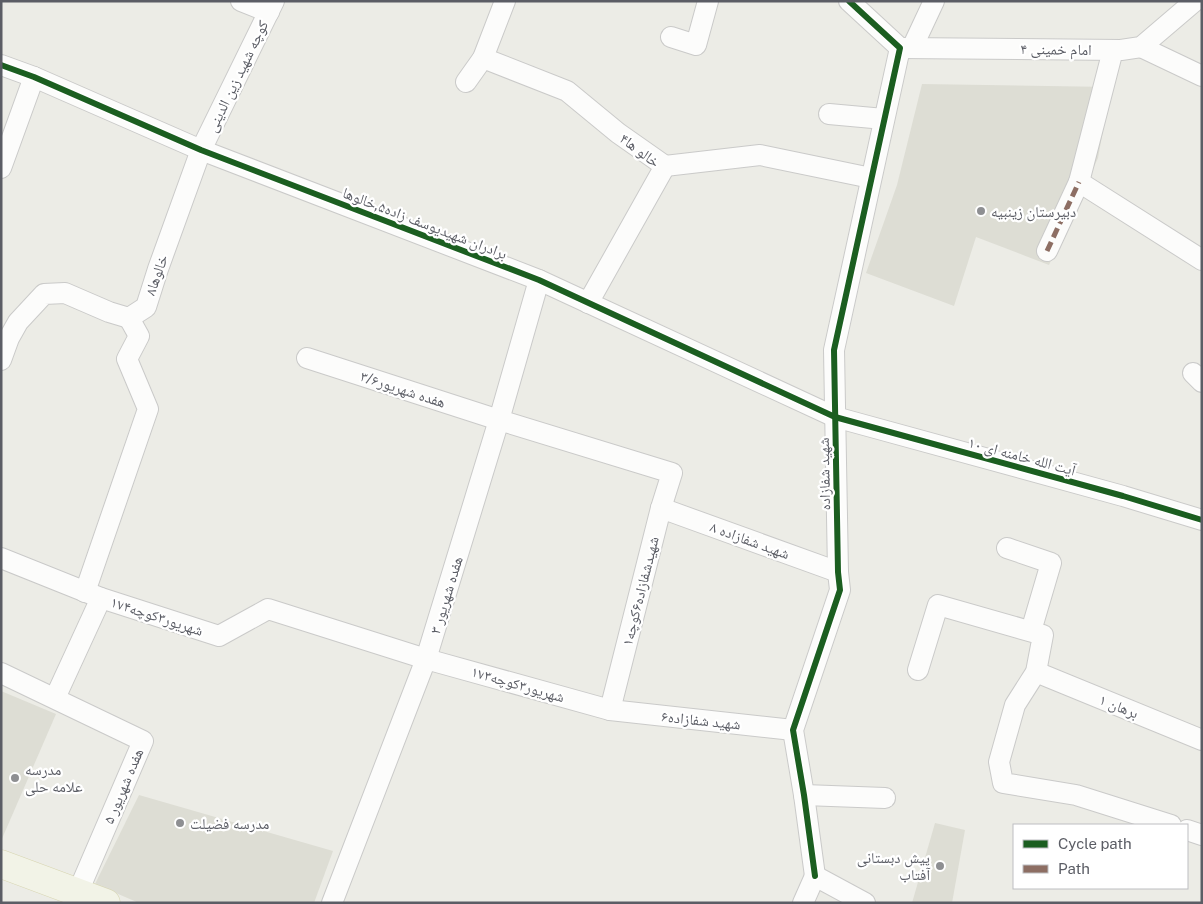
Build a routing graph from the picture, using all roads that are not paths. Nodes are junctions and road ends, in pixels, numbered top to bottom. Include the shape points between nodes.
1 (241, 1) edge
2 (506, 1) edge
3 (708, 1) edge
4 (849, 1) edge
5 (934, 1) edge
6 (1195, 1) edge
7 (271, 7) edge
8 (671, 37) dead end
9 (1141, 47) junction
10 (906, 48) junction
11 (1113, 50) junction
12 (483, 58) junction
13 (1, 65) edge
14 (1202, 76) edge
15 (34, 77) junction
16 (466, 82) dead end
17 (829, 114) dead end
18 (884, 120) junction
19 (201, 150) junction
20 (665, 166) junction
21 (1, 168) edge
22 (872, 178) junction
23 (1079, 182) junction
24 (1047, 251) dead end
25 (1202, 260) edge
26 (539, 280) junction
27 (588, 303) junction
28 (129, 318) junction
29 (307, 358) dead end
30 (1, 360) edge
31 (836, 417) junction
32 (499, 420) junction
33 (672, 474) joint
34 (661, 508) junction
35 (1202, 520) edge
36 (1007, 548) dead end
37 (1, 558) edge
38 (838, 572) junction
39 (93, 595) junction
40 (1031, 631) junction
41 (426, 659) junction
42 (918, 670) dead end
43 (1036, 672) junction
44 (1, 673) edge
45 (55, 698) junction
46 (610, 710) junction
47 (793, 730) junction
48 (1202, 740) edge
49 (804, 794) junction
50 (885, 798) dead end
51 (1168, 824) edge
52 (1188, 830) edge
53 (1202, 835) edge
54 (1, 864) edge
55 (815, 876) junction
56 (78, 892) junction
57 (106, 903) edge
58 (332, 903) edge
59 (803, 903) edge
60 (865, 903) edge

1 - 7 street
2 - 12 street
3 - 8 street via 696,45
4 - 10 street
5 - 10 street, شهید شفازاده
6 - 9 street
7 - 19 street, کوچه شهید زین الدینی
9 - 11 street, امام خمینی ۴
9 - 14 street
10 - 11 street, امام خمینی ۴
10 - 18 street, شهید شفازاده
11 - 23 street
12 - 16 street
12 - 20 street, خالو ها۴ via 567,91
13 - 15 street, برادران شهیدیوسف زاده۵,خالوها
15 - 19 street, برادران شهیدیوسف زاده۵,خالوها
15 - 21 street
17 - 18 street
18 - 22 street, شهید شفازاده
19 - 26 street, برادران شهیدیوسف زاده۵,خالوها
19 - 28 street, خالوها۸ via 146,307
20 - 22 street via 760,155
20 - 27 street, خالو ها۴
22 - 31 street, شهید شفازاده via 834,350
23 - 24 street
23 - 25 street
26 - 27 street, برادران شهیدیوسف زاده۵,خالوها
26 - 32 street, هفده شهریور ۳
27 - 31 street, برادران شهیدیوسف زاده۵,خالوها
28 - 30 street via 65,293 44,294 18,322
28 - 39 street via 139,336 127,359 148,409
29 - 32 street, هفده شهریور۳/۶
31 - 35 street, آیت الله خامنه ای ۱۰
31 - 38 street, شهید شفازاده
32 - 33 street, هفده شهریور۳/۶
32 - 41 street, هفده شهریور ۳
33 - 34 street, شهیدشفازاده۶کوچه۱
34 - 38 street, شهید شفازاده ۸
34 - 46 street, شهیدشفازاده۶کوچه۱
36 - 40 street via 1051,563
37 - 39 street, ۱۷شهریور۳کوچه۴
38 - 47 street, شهید شفازاده via 840,590
39 - 41 street, ۱۷شهریور۳کوچه۴ via 220,636 268,609
39 - 45 street
40 - 42 street via 938,605
40 - 43 street via 1043,635
41 - 46 street, ۱۷شهریور۳کوچه۳
41 - 58 street, هفده شهریور ۳
43 - 48 street, برهان ۱
43 - 51 street via 1015,705 999,762 1003,783 1076,795
44 - 45 street, هفده شهریور ۵
45 - 56 street, هفده شهریور ۵ via 142,741
46 - 47 street, شهید شفازاده۶
47 - 49 street, شهید شفازاده
49 - 50 street
49 - 55 street, شهید شفازاده
52 - 53 street
54 - 56 main road
55 - 59 street
55 - 60 street
56 - 57 main road

